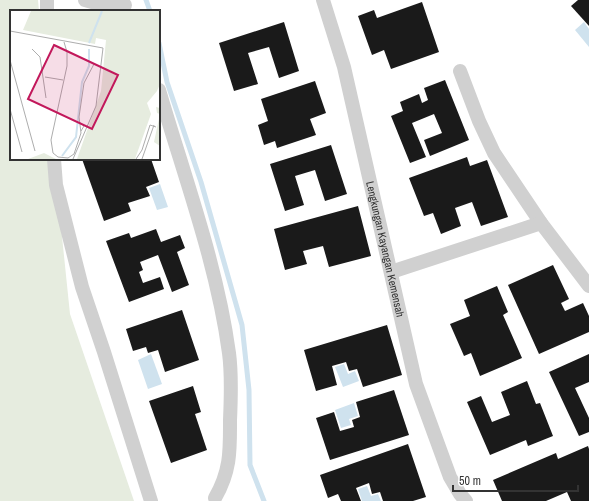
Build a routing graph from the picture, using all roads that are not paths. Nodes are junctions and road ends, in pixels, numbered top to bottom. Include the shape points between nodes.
1 (85, 0) edge
2 (323, 0) edge
3 (125, 5) edge
4 (460, 71) dead end
5 (160, 93) edge
6 (54, 160) edge
7 (541, 223) junction
8 (390, 272) junction
9 (589, 286) edge
10 (215, 498) dead end
11 (462, 499) edge
12 (151, 501) edge

1 - 3 street via 99,4
2 - 8 street, Lengkungan Kayangan Kemensah via 344,67
4 - 7 street via 494,153
5 - 10 street via 214,280 229,354 230,457 222,486
6 - 12 street via 56,185 82,287
7 - 8 street
7 - 9 street
8 - 11 street, Lengkungan Kayangan Kemensah via 416,384 450,477

